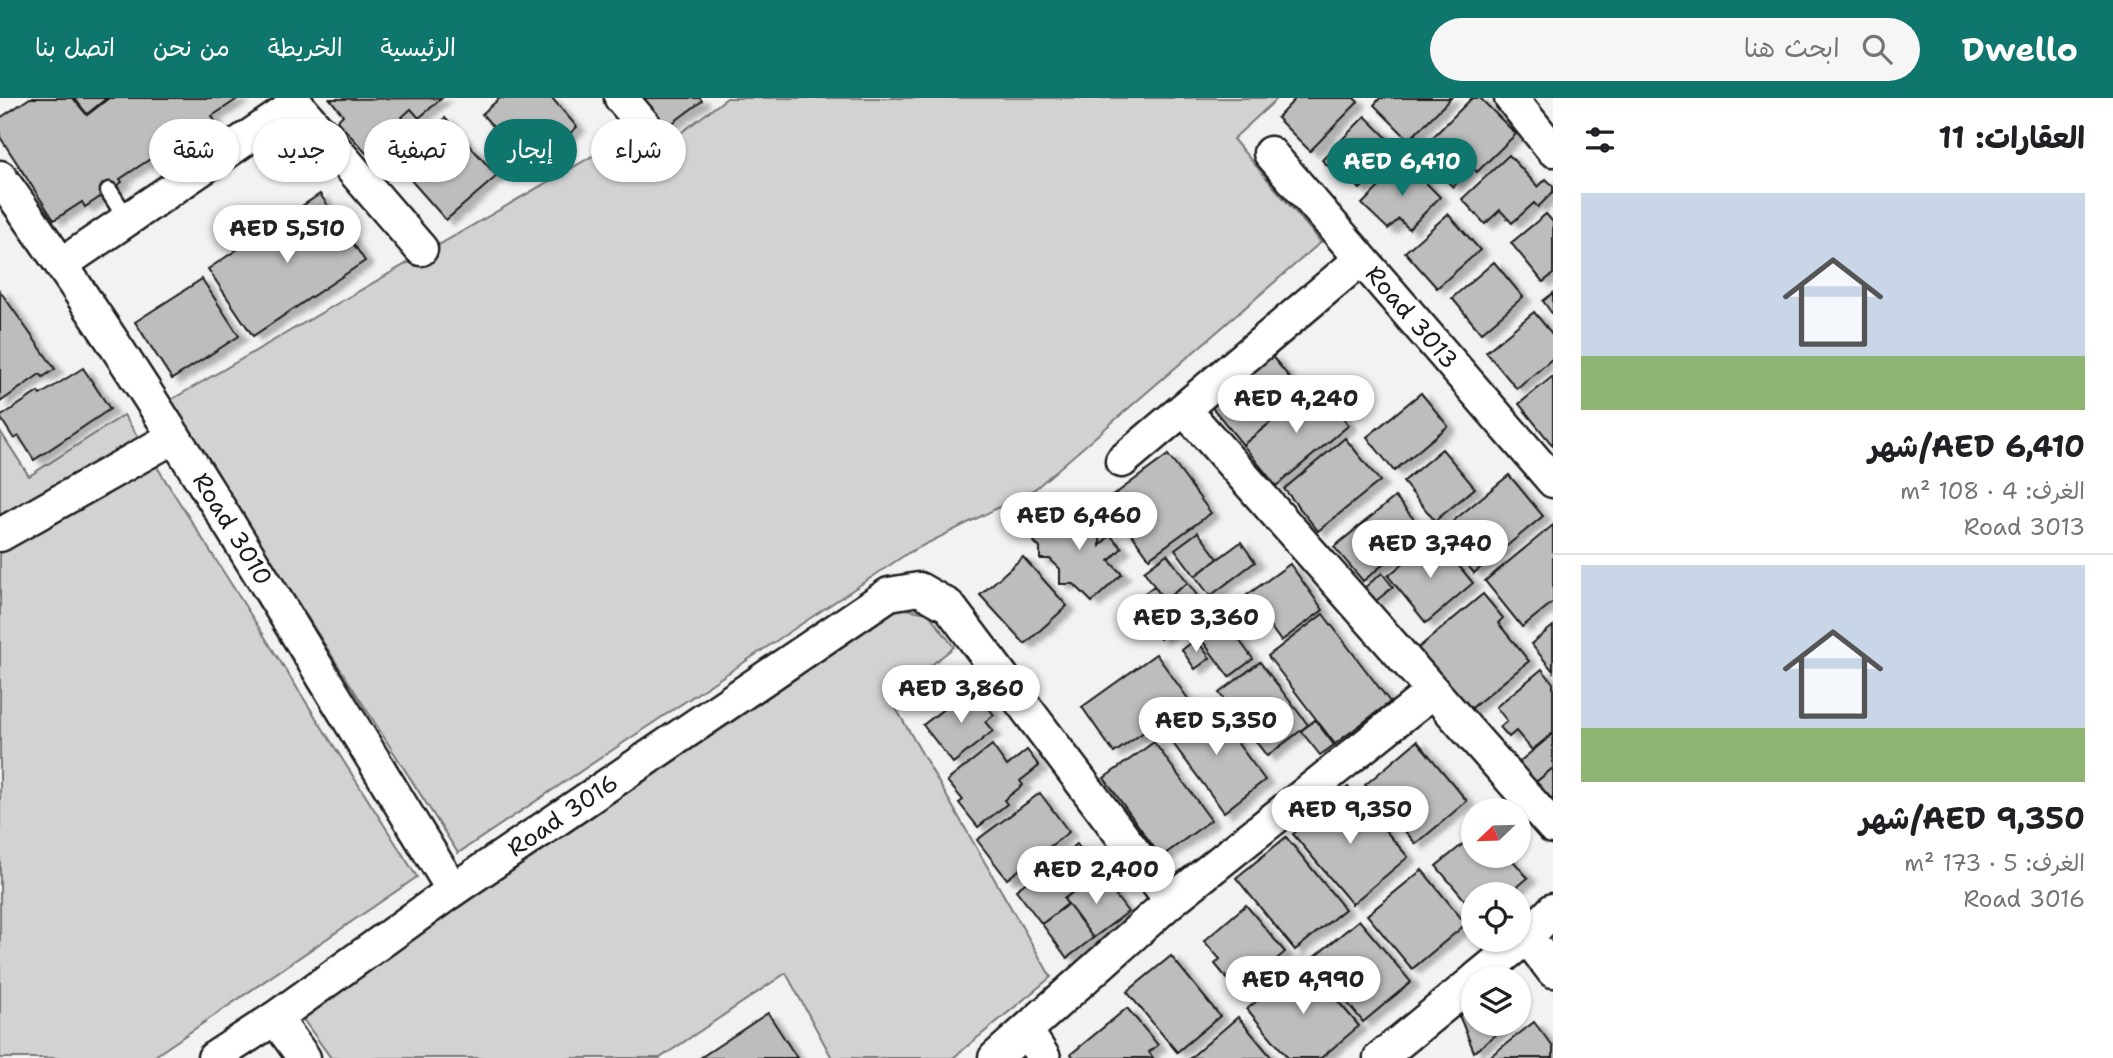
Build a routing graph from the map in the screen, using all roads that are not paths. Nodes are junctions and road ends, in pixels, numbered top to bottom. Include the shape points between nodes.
1 (621, 98) edge
2 (1511, 98) edge
3 (294, 101) edge
4 (639, 119) edge
5 (239, 142) edge
6 (1553, 150) edge
7 (1270, 153) dead end
8 (0, 177) edge
9 (182, 182) edge
10 (109, 191) dead end
11 (127, 219) junction
12 (421, 249) dead end
13 (1361, 259) junction
14 (62, 264) junction
15 (1184, 409) junction
16 (174, 437) junction
17 (1122, 461) dead end
18 (1553, 481) edge
19 (0, 534) edge
20 (1432, 692) junction
21 (1553, 827) edge
22 (453, 890) junction
23 (1171, 901) junction
24 (1553, 910) edge
25 (1531, 933) edge
26 (1531, 942) edge
27 (1509, 952) edge
28 (1492, 966) edge
29 (1553, 971) edge
30 (1461, 991) edge
31 (275, 1018) junction
32 (1027, 1032) junction
33 (214, 1058) edge
34 (304, 1058) edge
35 (995, 1058) edge
36 (1044, 1058) edge
37 (1380, 1058) edge

1 - 4 street
2 - 6 street
3 - 5 street
3 - 12 street
7 - 13 street, Road 3013
8 - 14 street, Road 3010
9 - 11 street
10 - 11 lane
11 - 14 street
13 - 15 street
13 - 18 street, Road 3013
14 - 16 street, Road 3010
15 - 17 street
15 - 20 street
16 - 19 street
16 - 22 street, Road 3010
20 - 21 street
20 - 23 street
22 - 23 street, Road 3016 via 889,594 919,589 949,606
22 - 31 street, Road 3016
23 - 32 street
24 - 25 street
26 - 29 street
27 - 28 street
30 - 37 street
31 - 33 street, Road 3016
31 - 34 street
32 - 35 street
32 - 36 street

